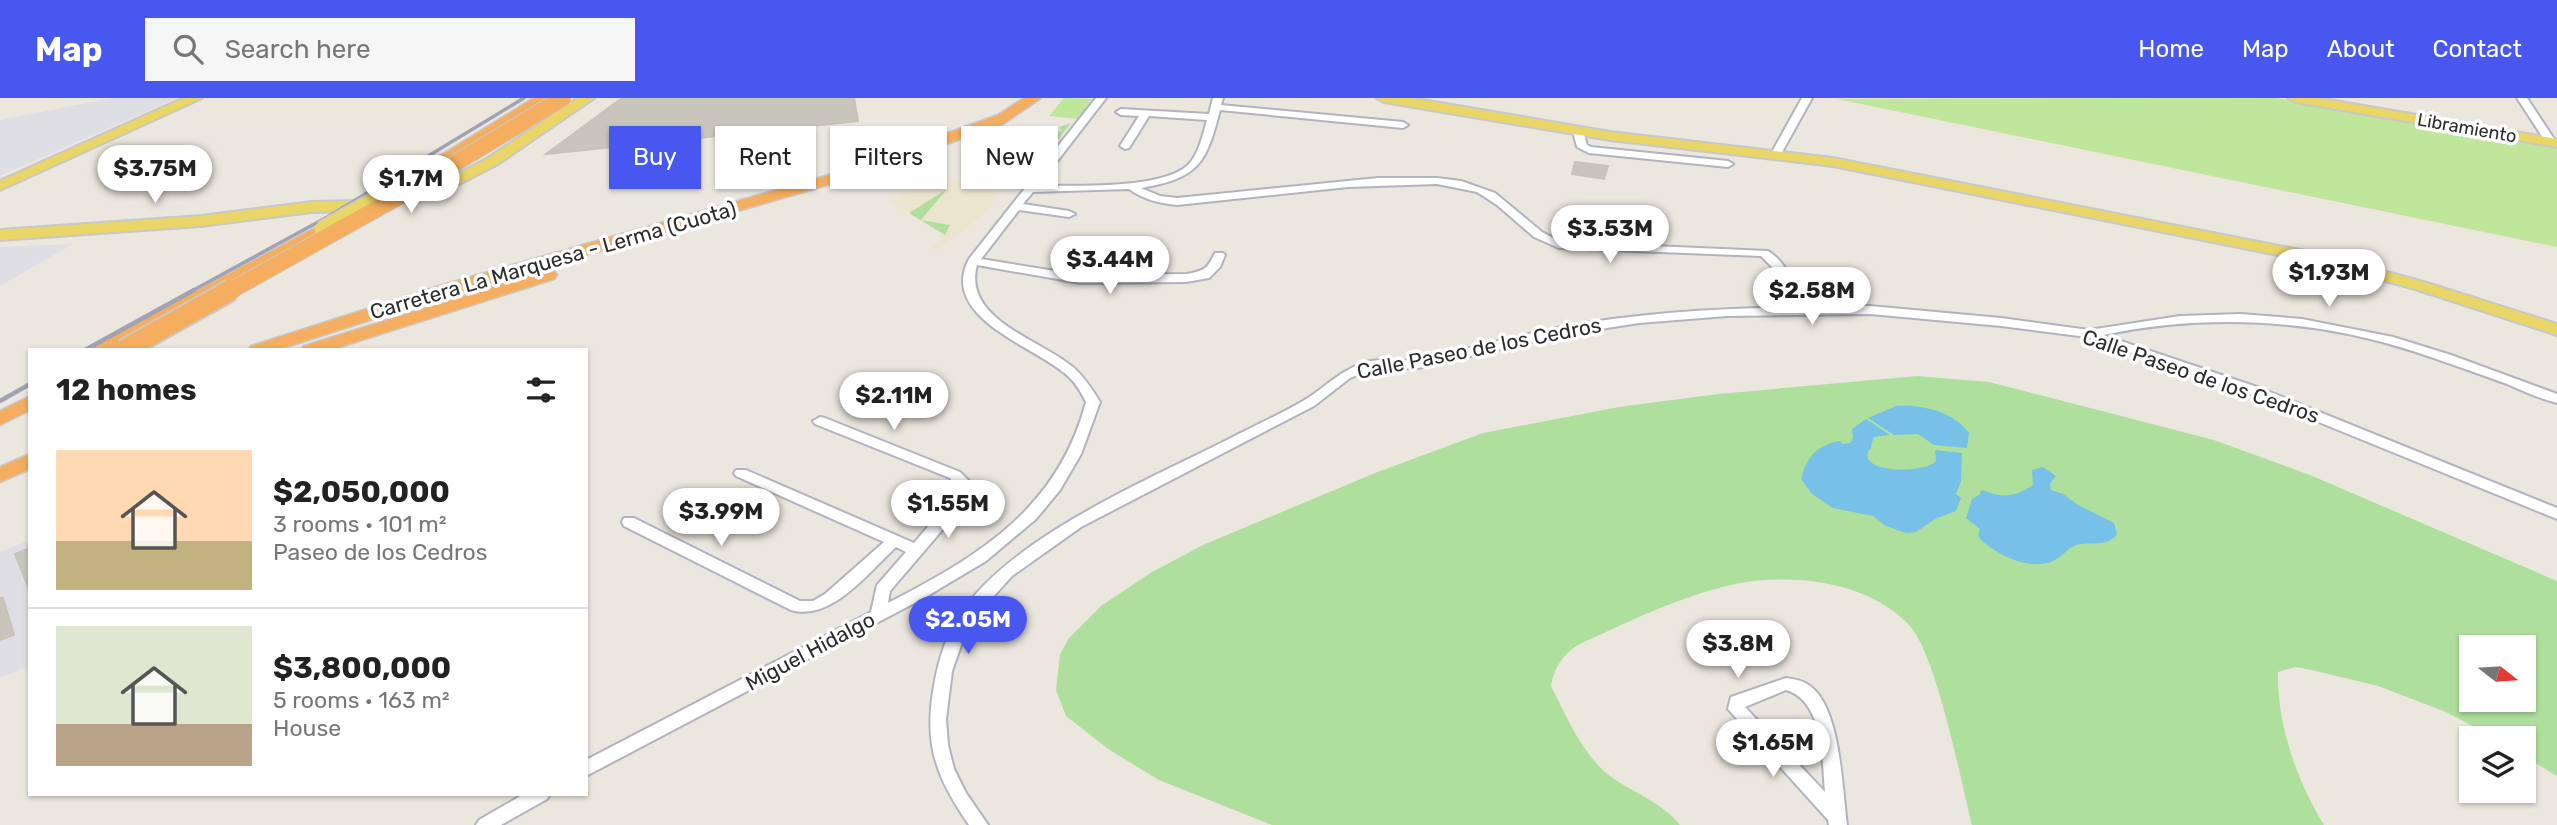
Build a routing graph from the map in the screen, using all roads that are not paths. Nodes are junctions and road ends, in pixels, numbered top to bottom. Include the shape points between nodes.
1 (195, 98) edge
2 (544, 98) edge
3 (563, 98) edge
4 (587, 98) edge
5 (1034, 98) edge
6 (1101, 98) edge
7 (1384, 98) edge
8 (1807, 98) edge
9 (2295, 98) edge
10 (2522, 98) edge
11 (1216, 107) edge
12 (1121, 112) dead end
13 (1146, 113) junction
14 (1008, 116) junction
15 (1403, 125) dead end
16 (1578, 131) junction
17 (2554, 143) edge
18 (1125, 146) dead end
19 (1777, 152) junction
20 (1058, 154) edge
21 (1728, 164) dead end
22 (411, 180) joint
23 (1130, 185) junction
24 (0, 187) edge
25 (1058, 188) edge
26 (1028, 189) edge
27 (1015, 206) junction
28 (1069, 215) dead end
29 (322, 229) joint
30 (0, 234) edge
31 (1219, 255) dead end
32 (972, 261) junction
33 (1796, 310) junction
34 (2557, 330) edge
35 (2089, 334) junction
36 (104, 348) edge
37 (128, 348) edge
38 (263, 348) edge
39 (317, 348) edge
40 (28, 389) edge
41 (2557, 398) edge
42 (28, 403) edge
43 (0, 405) edge
44 (0, 419) edge
45 (820, 421) dead end
46 (28, 449) edge
47 (0, 462) edge
48 (28, 462) edge
49 (741, 473) dead end
50 (0, 475) edge
51 (2557, 514) edge
52 (629, 523) dead end
53 (894, 541) junction
54 (916, 550) junction
55 (878, 615) junction
56 (588, 766) edge
57 (538, 796) edge
58 (1838, 821) edge
59 (494, 823) edge
60 (979, 825) edge

1 - 24 main road
2 - 22 highway
3 - 37 highway, bridge via 414,188
4 - 30 main road via 493,161 438,191 385,203
5 - 14 highway
6 - 20 street
7 - 16 main road
8 - 19 street
9 - 17 main road, Libramiento
10 - 17 street
11 - 13 street
11 - 15 street
11 - 23 street via 1193,166 1166,181
12 - 13 street
13 - 18 street
14 - 38 highway, Carretera La Marquesa - Lerma (Cuota) via 832,180 445,290
14 - 39 highway via 875,175
16 - 19 main road
16 - 21 street via 1582,147 1589,150
19 - 34 main road via 2325,261
22 - 29 main road, bridge
23 - 25 street
23 - 33 street via 1149,197 1189,201 1372,183 1461,184 1490,194 1538,235 1559,245 1764,253 1773,257 1781,270
26 - 27 street
27 - 28 street
27 - 32 street
29 - 36 highway
31 - 32 street via 1205,275 1186,278 1080,279
32 - 55 street, Miguel Hidalgo via 968,280 976,302 991,319 1085,384 1093,402 1088,424 1064,471 1018,529
33 - 35 street, Calle Paseo de los Cedros via 1910,313
33 - 60 street, Calle Paseo de los Cedros via 1639,319 1562,331 1436,361 1363,366 1309,403 1076,523 1007,572 971,612 957,633 947,662 939,696 939,745 945,769
35 - 41 street via 2191,317 2334,327 2397,343
35 - 51 street, Calle Paseo de los Cedros via 2287,403
40 - 43 highway
42 - 44 highway
45 - 54 street via 956,475 963,482 962,498
46 - 47 highway
48 - 50 highway
49 - 53 street
52 - 53 street via 808,609 831,598
53 - 54 street
54 - 55 street via 882,589
55 - 56 street, Miguel Hidalgo
57 - 59 street
58 - 58 street via 1824,724 1808,691 1786,684 1737,702 1736,709 1769,748

